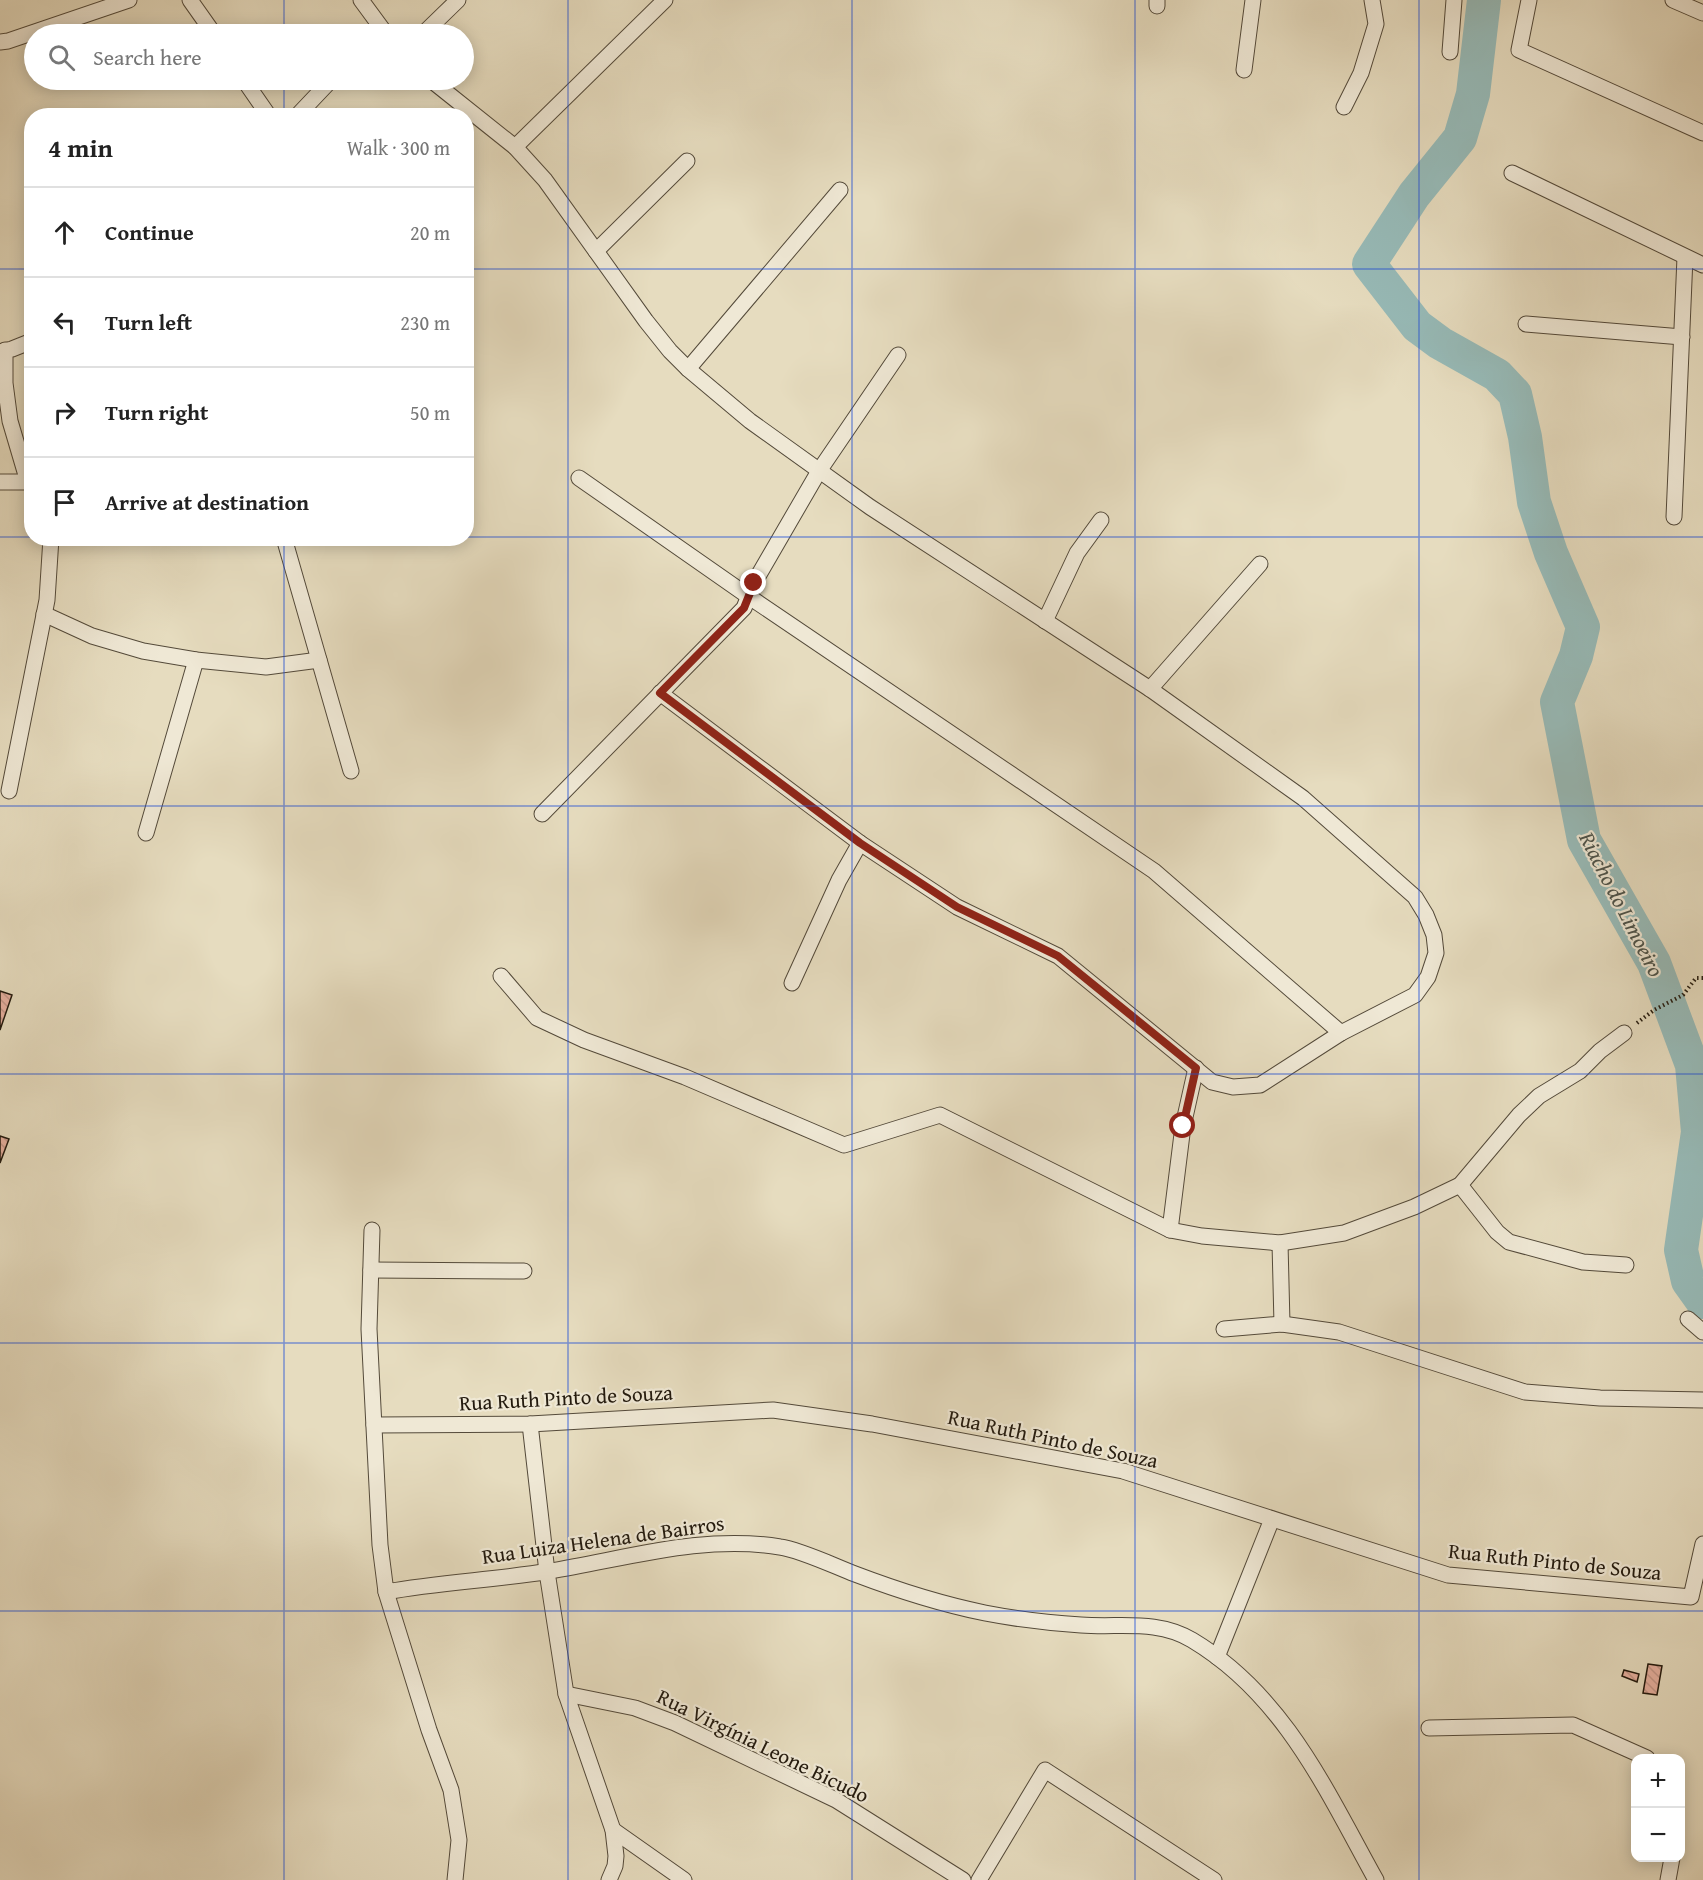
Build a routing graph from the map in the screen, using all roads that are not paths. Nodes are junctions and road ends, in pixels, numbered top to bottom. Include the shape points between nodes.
1 (129, 0) edge
2 (190, 0) edge
3 (361, 0) edge
4 (458, 0) edge
5 (665, 0) edge
6 (1253, 0) edge
7 (1372, 0) edge
8 (1454, 0) edge
9 (1529, 0) edge
10 (1673, 0) edge
11 (1703, 13) edge
12 (59, 24) edge
13 (207, 24) edge
14 (375, 24) edge
15 (433, 24) edge
16 (24, 36) edge
17 (0, 42) edge
18 (1450, 52) dead end
19 (1244, 70) dead end
20 (251, 90) edge
21 (322, 90) edge
22 (443, 90) edge
23 (1344, 107) dead end
24 (263, 108) edge
25 (305, 108) edge
26 (466, 108) edge
27 (474, 115) edge
28 (1703, 133) edge
29 (515, 147) junction
30 (687, 161) dead end
31 (1512, 173) dead end
32 (840, 190) dead end
33 (596, 251) junction
34 (1685, 257) junction
35 (1703, 265) edge
36 (1526, 324) dead end
37 (1682, 337) junction
38 (24, 344) edge
39 (3, 351) edge
40 (898, 355) dead end
41 (688, 369) junction
42 (24, 464) edge
43 (819, 471) junction
44 (579, 478) dead end
45 (0, 482) edge
46 (24, 482) edge
47 (1674, 517) dead end
48 (1101, 520) dead end
49 (50, 546) edge
50 (286, 546) edge
51 (1260, 564) dead end
52 (748, 596) junction
53 (44, 614) junction
54 (1045, 621) junction
55 (196, 660) junction
56 (319, 660) junction
57 (1150, 689) junction
58 (660, 693) junction
59 (351, 771) dead end
60 (9, 790) dead end
61 (543, 814) dead end
62 (146, 833) dead end
63 (860, 843) junction
64 (501, 976) dead end
65 (792, 983) dead end
66 (1341, 1033) junction
67 (1624, 1033) road end
68 (1196, 1068) junction
69 (1460, 1185) junction
70 (372, 1230) dead end
71 (1170, 1230) junction
72 (1280, 1243) junction
73 (1626, 1265) dead end
74 (371, 1270) junction
75 (524, 1271) dead end
76 (1688, 1319) dead end
77 (1282, 1324) junction
78 (1224, 1329) dead end
79 (1703, 1332) edge
80 (1703, 1400) edge
81 (530, 1424) junction
82 (374, 1425) junction
83 (1272, 1519) junction
84 (1703, 1544) edge
85 (547, 1572) junction
86 (386, 1592) junction
87 (1217, 1657) junction
88 (566, 1694) junction
89 (1429, 1728) dead end
90 (1638, 1754) edge
91 (613, 1830) junction
92 (1671, 1862) edge
93 (455, 1880) edge
94 (609, 1880) edge
95 (684, 1880) edge
96 (963, 1880) edge
97 (979, 1880) edge
98 (1214, 1880) edge
99 (1376, 1880) edge
100 (1668, 1880) edge

1 - 12 street
2 - 13 street
3 - 14 street
4 - 15 street
5 - 29 street
6 - 19 street
7 - 23 street via 1376,24 1361,73
8 - 18 street
9 - 28 street via 1519,50
10 - 11 street
16 - 17 street
20 - 24 street
21 - 25 street
22 - 26 street
27 - 29 street
29 - 33 street via 545,180
30 - 33 street
31 - 34 street
32 - 41 street
33 - 41 street via 646,321
34 - 35 street
34 - 37 street
36 - 37 street
37 - 47 street
38 - 39 street
39 - 42 street via 10,421
40 - 43 street
41 - 43 street
43 - 52 street
43 - 54 street
44 - 52 street
45 - 46 street
48 - 54 street via 1077,553
49 - 53 street
50 - 56 street
51 - 57 street
52 - 58 street via 744,608
52 - 66 street via 1154,871
53 - 55 street via 92,636 143,651
53 - 60 street
54 - 57 street
55 - 56 street via 266,667
55 - 62 street
56 - 59 street
57 - 66 street via 1303,798 1415,897 1426,915 1436,953 1428,978 1415,995
58 - 61 street
58 - 63 street
63 - 65 street
63 - 68 street via 957,907 1058,956
64 - 71 street via 537,1018 844,1145 940,1115
66 - 68 street via 1260,1085 1233,1087 1212,1082
67 - 69 street via 1580,1071 1539,1096
68 - 71 street via 1183,1126
69 - 72 street via 1344,1233
69 - 73 street via 1509,1242 1583,1262
70 - 74 street
71 - 72 street
72 - 77 street
74 - 75 street
74 - 82 street via 369,1329
76 - 79 street
77 - 78 street
77 - 80 street via 1339,1332 1525,1392
81 - 82 street, Rua Ruth Pinto de Souza
81 - 83 street, Rua Ruth Pinto de Souza via 773,1410 872,1424 1123,1471
81 - 85 street
82 - 86 street
83 - 84 street, Rua Ruth Pinto de Souza via 1448,1575 1691,1597
83 - 87 street
85 - 86 street, Rua Luiza Helena de Bairros
85 - 87 street, Rua Luiza Helena de Bairros via 696,1545 783,1547 891,1588 985,1612 1081,1625 1163,1627
85 - 88 street
86 - 93 street via 451,1790 459,1840
87 - 99 street, Rua Luiza Helena de Bairros via 1264,1699 1287,1726
88 - 91 street
88 - 96 street, Rua Virgínia Leone Bicudo via 635,1708 675,1723 836,1800
89 - 90 street via 1573,1725
91 - 94 street via 616,1856
91 - 95 street
92 - 100 street
97 - 98 street via 1045,1770

